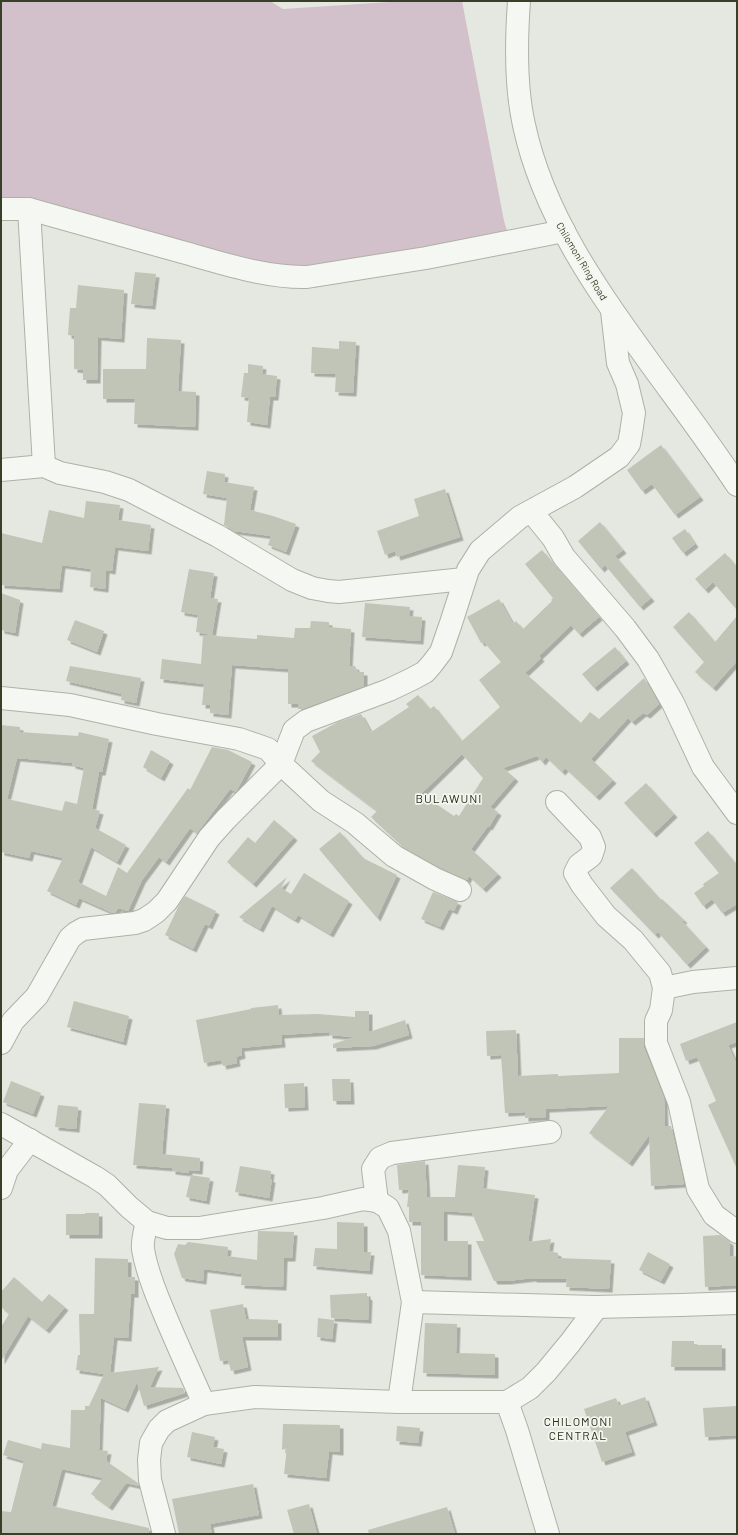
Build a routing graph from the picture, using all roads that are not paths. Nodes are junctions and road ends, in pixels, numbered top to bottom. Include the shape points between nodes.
1 (519, 1) edge
2 (1, 208) edge
3 (29, 209) junction
4 (564, 231) junction
5 (612, 311) junction
6 (44, 466) junction
7 (1, 470) edge
8 (737, 485) edge
9 (532, 512) junction
10 (464, 580) junction
11 (1, 698) edge
12 (281, 764) junction
13 (557, 802) dead end
14 (737, 813) edge
15 (460, 890) dead end
16 (737, 978) edge
17 (664, 988) junction
18 (1, 1043) edge
19 (1, 1124) edge
20 (550, 1132) dead end
21 (30, 1140) junction
22 (1, 1188) edge
23 (377, 1201) junction
24 (147, 1222) junction
25 (737, 1232) edge
26 (413, 1302) junction
27 (737, 1302) edge
28 (597, 1307) junction
29 (399, 1402) junction
30 (507, 1402) junction
31 (204, 1404) junction
32 (164, 1534) edge
33 (548, 1534) edge

1 - 4 street, Chilomoni Ring Road via 517,60 524,125 536,166
2 - 3 street
3 - 4 street via 232,266 295,277 426,258
3 - 6 street
4 - 5 street, Chilomoni Ring Road
5 - 8 street, Chilomoni Ring Road
5 - 9 street via 618,363 627,384 634,412 628,444 618,457 575,487
6 - 7 street
6 - 10 street via 60,473 105,482 129,490 218,536 292,580 312,588 340,592
9 - 10 street via 520,517 480,551
9 - 14 street via 553,538 564,557 648,659 673,703 703,767
10 - 12 street via 441,652 425,672 389,690 306,721 291,735
11 - 12 street via 70,705 239,739 268,749
12 - 15 street via 321,801 355,823 394,856
12 - 18 street via 226,819 167,901 156,912 135,923 83,929 70,938 37,996 14,1021
13 - 17 street via 590,837 594,847 591,856 579,865 575,873 606,916 633,940 650,960 660,973
16 - 17 street via 693,982
17 - 25 street via 661,1010 656,1022 656,1043 679,1102 698,1190 714,1215
19 - 21 street
20 - 23 street via 392,1153 380,1158 374,1169
21 - 22 street via 7,1170
21 - 24 street via 107,1185
23 - 24 street via 362,1199 323,1208 199,1228 167,1228
23 - 26 street via 388,1208 397,1225
24 - 31 street via 143,1248 148,1269
26 - 28 street
26 - 29 street
27 - 28 street
28 - 30 street via 546,1372 530,1388
29 - 30 street
29 - 31 street via 255,1397
30 - 33 street via 518,1430
31 - 32 street via 167,1421 159,1429 152,1443 149,1460 150,1480

